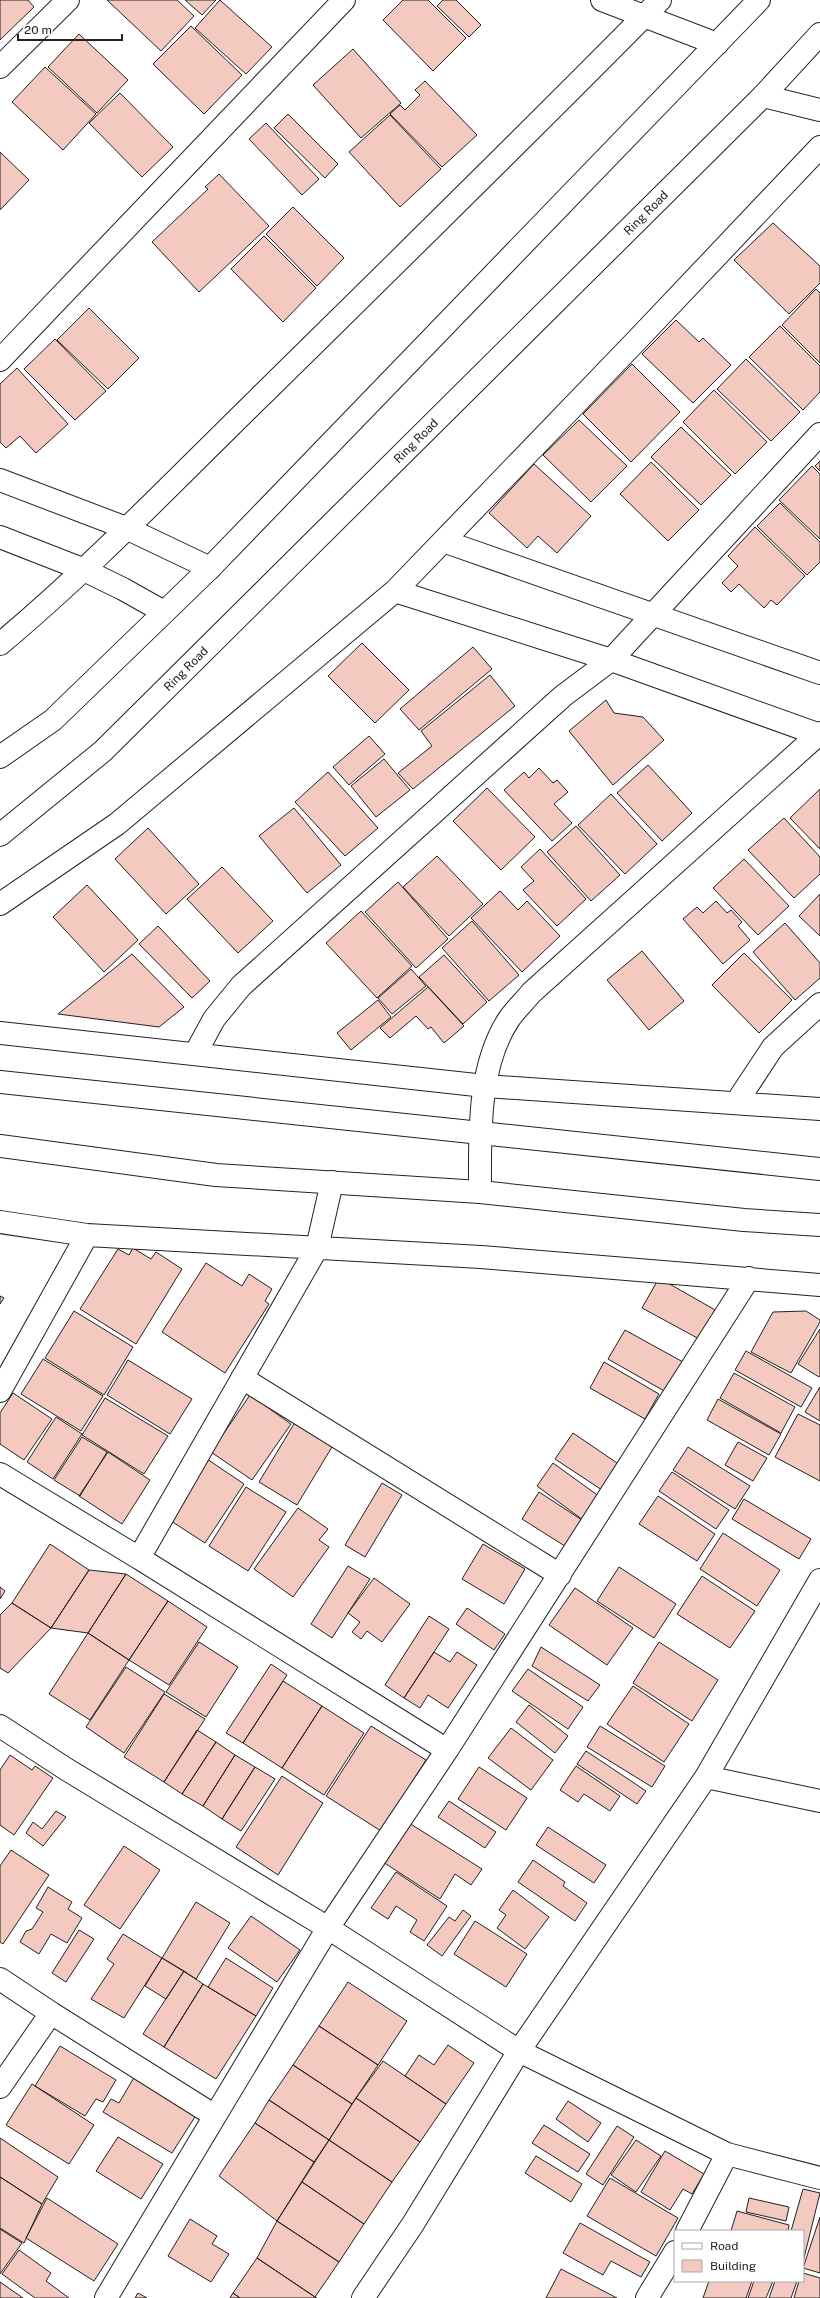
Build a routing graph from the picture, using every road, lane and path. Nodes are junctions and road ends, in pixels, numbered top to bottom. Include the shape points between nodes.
1 (68, 0) edge
2 (344, 0) edge
3 (602, 0) edge
4 (660, 0) edge
5 (759, 0) edge
6 (641, 8) edge
7 (820, 34) edge
8 (717, 44) junction
9 (0, 67) edge
10 (763, 96) junction
11 (820, 110) edge
12 (820, 147) edge
13 (0, 360) edge
14 (820, 434) edge
15 (0, 480) edge
16 (126, 528) junction
17 (0, 537) edge
18 (443, 541) junction
19 (210, 568) junction
20 (82, 569) junction
21 (395, 591) junction
22 (164, 612) junction
23 (654, 614) junction
24 (0, 644) edge
25 (611, 660) junction
26 (820, 673) edge
27 (820, 734) edge
28 (0, 757) edge
29 (0, 835) edge
30 (0, 904) edge
31 (820, 1004) edge
32 (0, 1033) edge
33 (195, 1054) junction
34 (0, 1082) edge
35 (485, 1086) junction
36 (736, 1104) junction
37 (820, 1108) edge
38 (480, 1132) junction
39 (0, 1146) edge
40 (820, 1169) edge
41 (332, 1182) junction
42 (480, 1192) junction
43 (0, 1222) edge
44 (820, 1225) edge
45 (87, 1235) junction
46 (317, 1248) junction
47 (749, 1278) junction
48 (820, 1285) edge
49 (242, 1378) junction
50 (0, 1391) edge
51 (0, 1474) edge
52 (139, 1558) junction
53 (560, 1574) junction
54 (820, 1580) edge
55 (0, 1726) edge
56 (447, 1750) junction
57 (706, 1777) junction
58 (820, 1802) edge
59 (328, 1928) junction
60 (0, 1979) edge
61 (51, 2013) junction
62 (519, 2052) junction
63 (0, 2087) edge
64 (215, 2116) junction
65 (727, 2154) junction
66 (820, 2178) edge
67 (688, 2230) edge
68 (674, 2254) edge
69 (106, 2298) edge
70 (363, 2298) edge
71 (647, 2298) edge

1 - 9 street
2 - 13 street
3 - 6 street
4 - 6 street
5 - 8 street
6 - 8 street
6 - 16 street via 457,204
7 - 10 street, Ring Road
8 - 19 street
10 - 11 street
10 - 29 street, Ring Road via 103,751
12 - 18 street
14 - 23 street
15 - 16 street
16 - 19 street
16 - 20 street
17 - 20 street
18 - 21 street
18 - 23 street
19 - 22 street
20 - 22 street
20 - 24 street via 45,606
21 - 25 street
21 - 30 street via 117,824
22 - 28 street via 53,720
23 - 25 street
23 - 26 street
25 - 27 street
25 - 33 street via 563,696 241,986 214,1019
27 - 35 street via 531,993 509,1019 495,1048
31 - 36 street via 773,1047
32 - 33 street
33 - 35 street
34 - 38 street
35 - 36 street
35 - 38 street
36 - 37 street
38 - 40 street
38 - 42 street
39 - 41 street via 216,1175
41 - 42 street
41 - 46 street
42 - 44 street via 744,1220
43 - 45 street
45 - 46 street
45 - 50 street
46 - 47 street via 481,1257
46 - 49 street
47 - 48 street
47 - 53 street
49 - 52 street
49 - 53 street
51 - 52 street
52 - 56 street
53 - 56 street
54 - 57 street
55 - 59 street via 66,1769
56 - 59 street
57 - 58 street
57 - 62 street
59 - 62 street
59 - 64 street
60 - 61 street
61 - 63 street
61 - 64 street
62 - 65 street
62 - 70 street via 413,2224
64 - 69 street
65 - 66 street
65 - 67 street
68 - 71 street

